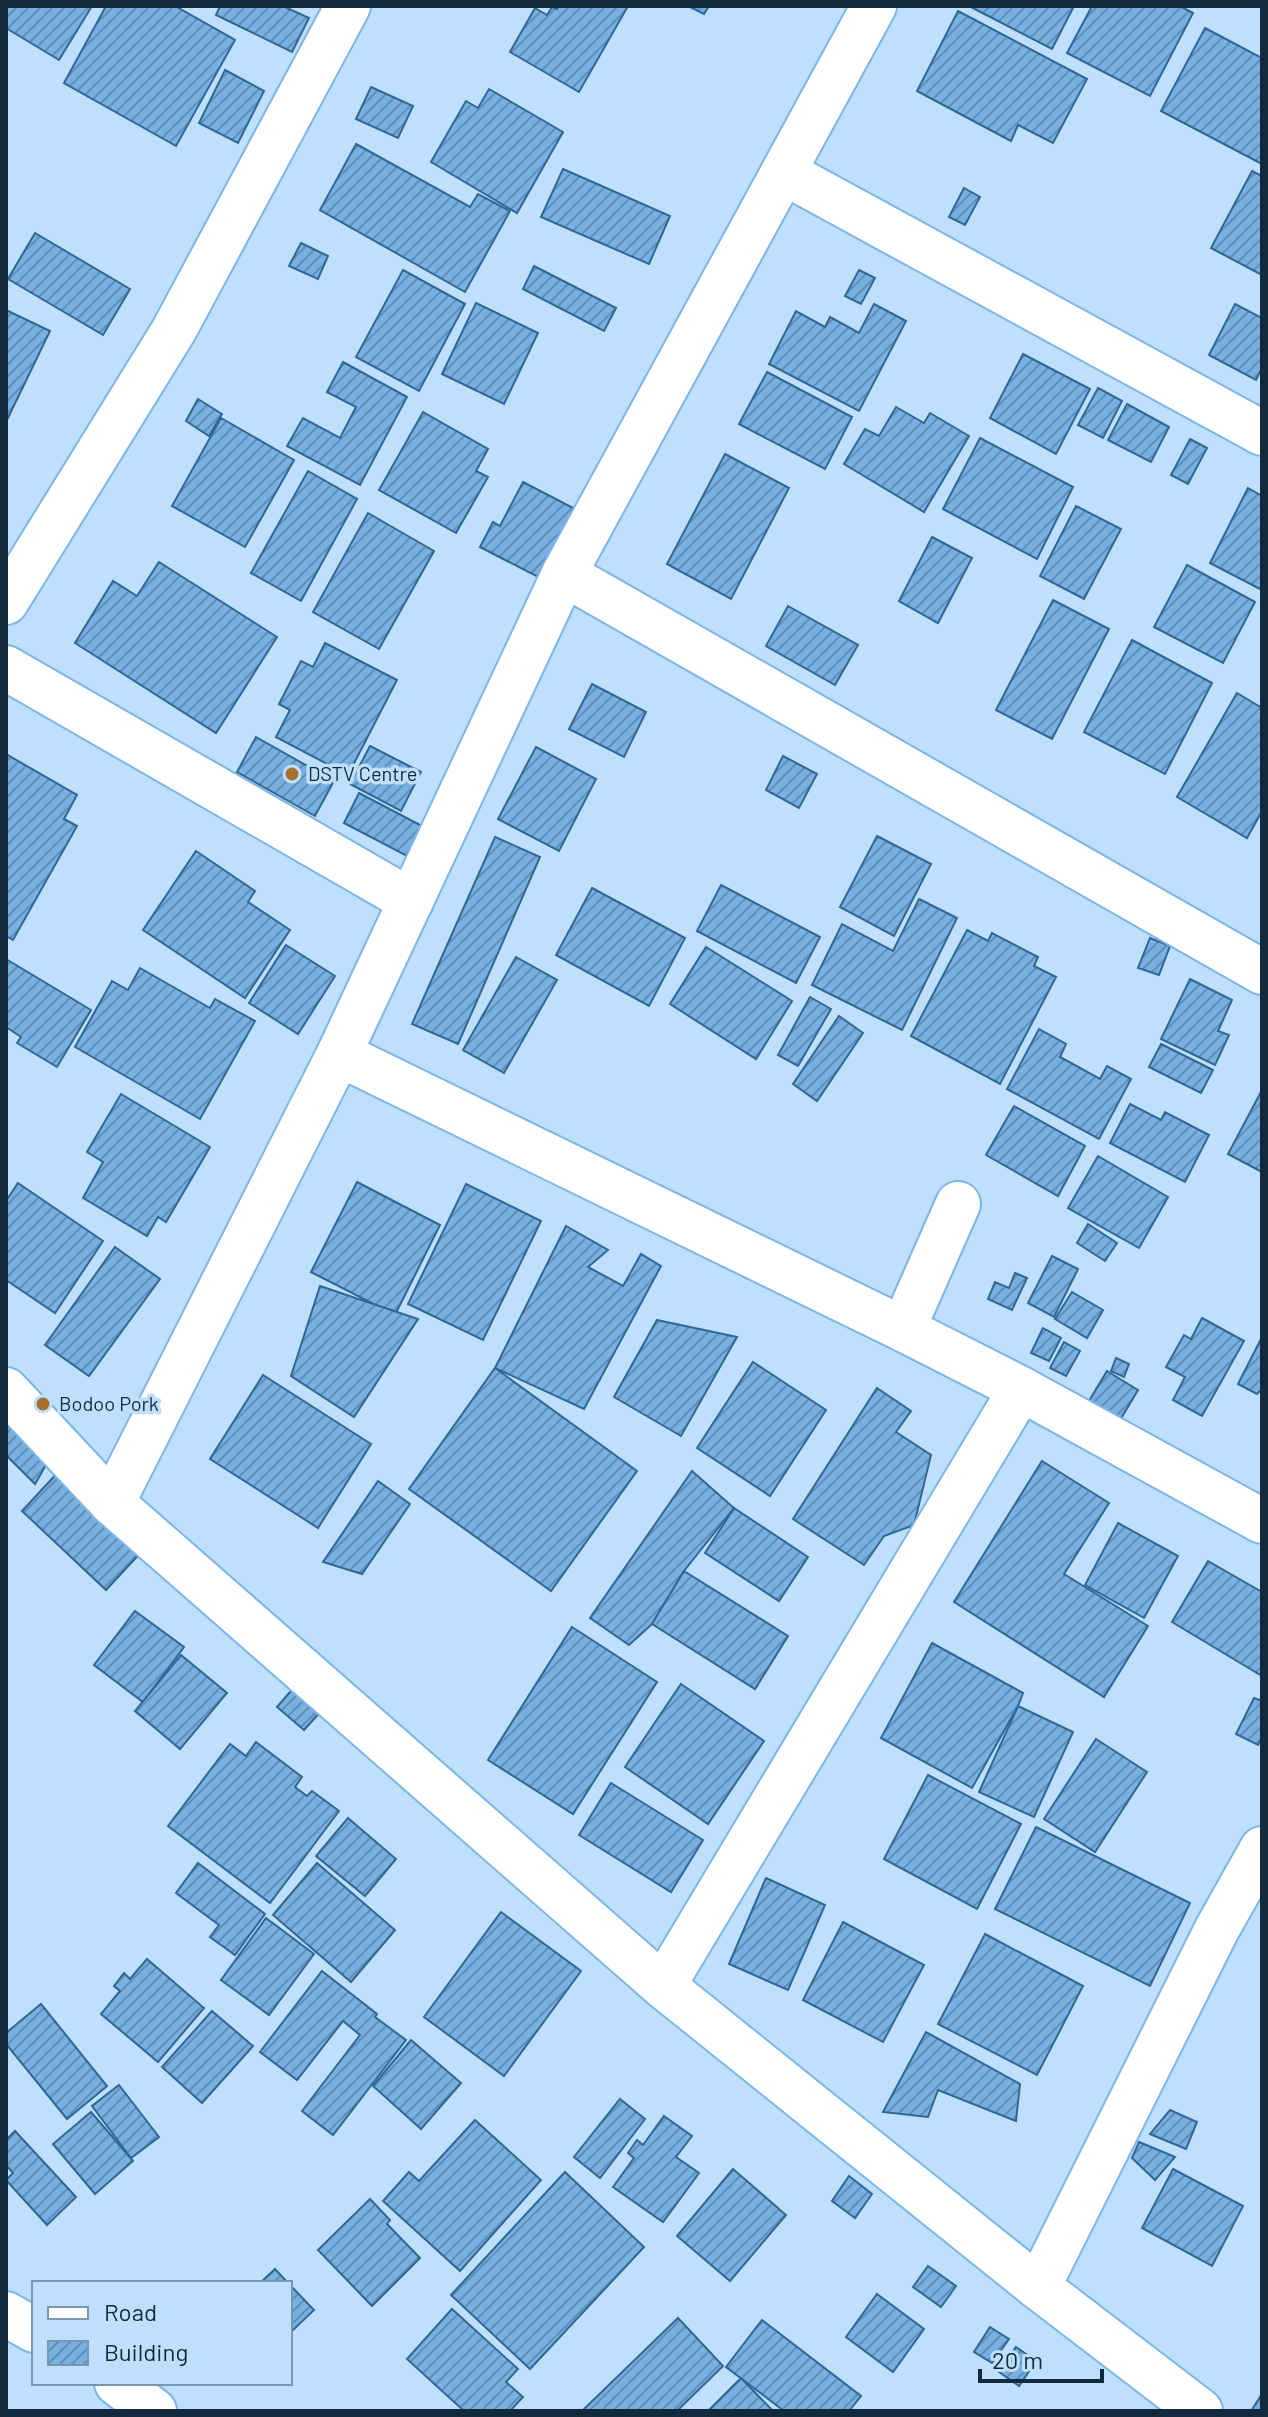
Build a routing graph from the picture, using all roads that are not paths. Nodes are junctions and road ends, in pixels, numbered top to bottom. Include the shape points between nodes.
1 (348, 6) edge
2 (874, 6) edge
3 (785, 173) junction
4 (1262, 433) edge
5 (564, 574) junction
6 (6, 602) edge
7 (6, 668) edge
8 (411, 901) junction
9 (1262, 972) edge
10 (339, 1054) junction
11 (958, 1204) dead end
12 (903, 1329) junction
13 (1021, 1389) junction
14 (6, 1390) edge
15 (112, 1503) junction
16 (1262, 1521) edge
17 (1262, 1849) edge
18 (663, 1986) junction
19 (1038, 2287) junction
20 (6, 2314) edge
21 (32, 2329) edge
22 (120, 2385) edge
23 (154, 2411) edge
24 (1200, 2411) edge

1 - 6 street via 174,330
2 - 3 street
3 - 4 street
3 - 5 street
5 - 8 street
5 - 9 street
7 - 8 street
8 - 10 street
10 - 12 street
10 - 15 street
11 - 12 street
12 - 13 street
13 - 16 street
13 - 18 street
14 - 15 street
15 - 18 street
17 - 19 street
18 - 19 street
19 - 24 street
20 - 21 street
22 - 23 street

